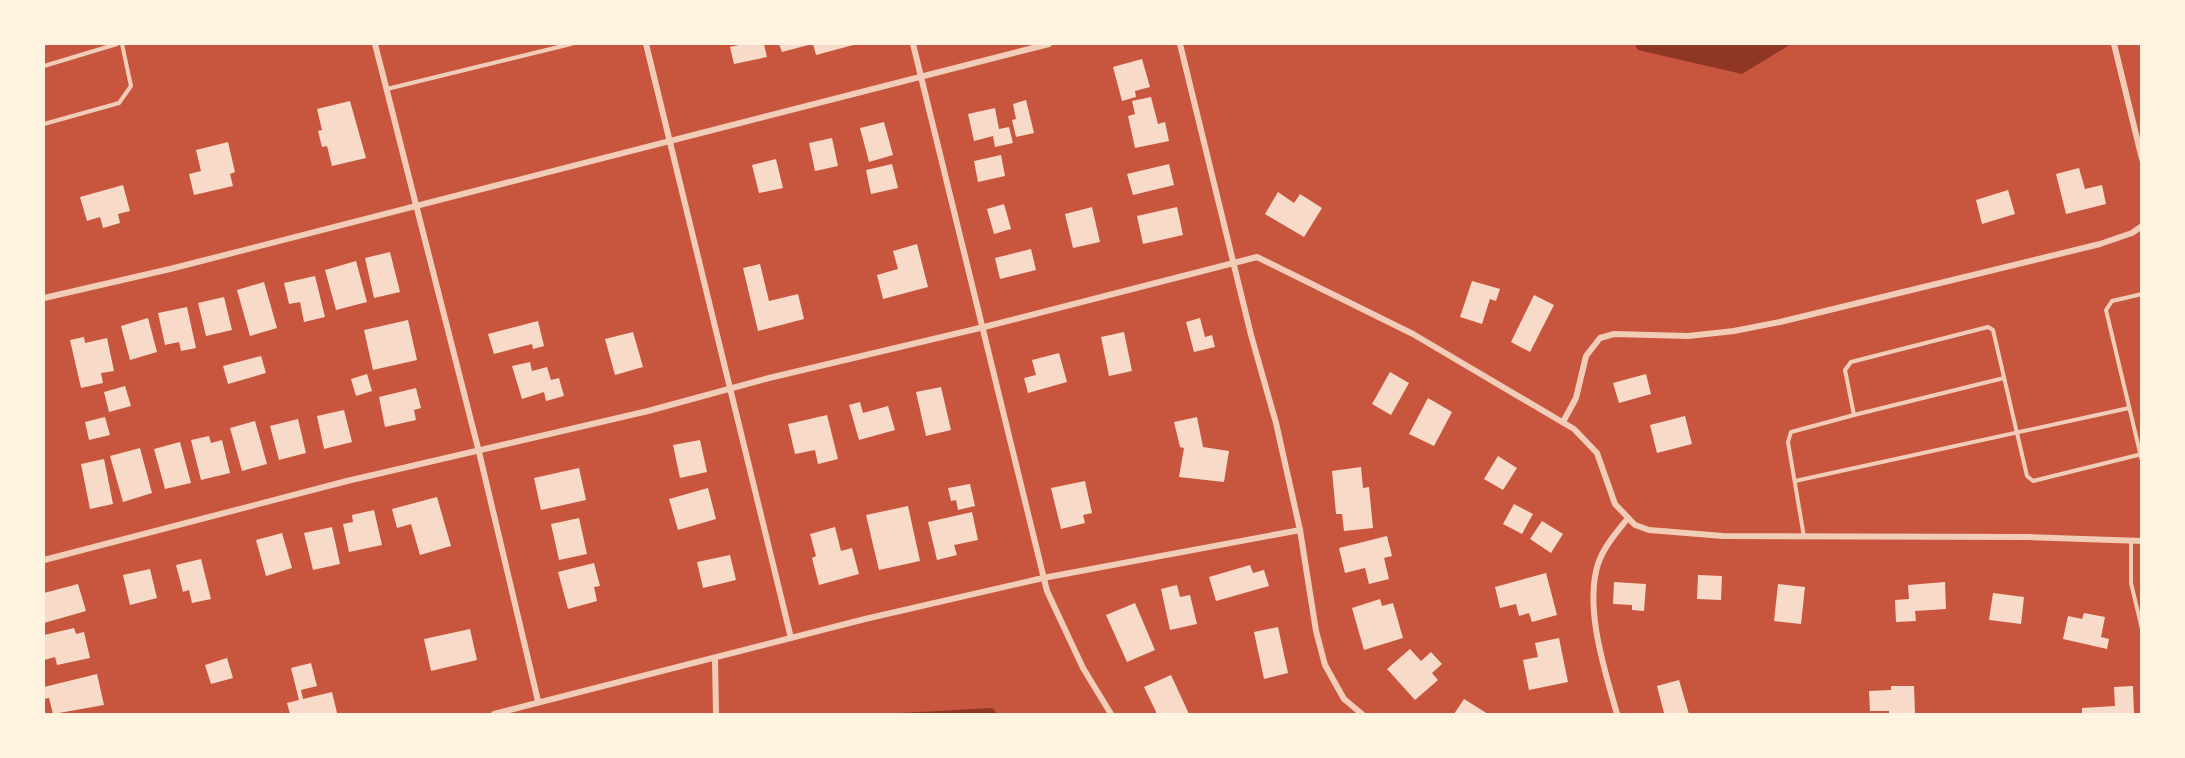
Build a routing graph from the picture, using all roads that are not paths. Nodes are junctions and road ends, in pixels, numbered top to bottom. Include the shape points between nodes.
1 (119, 44) edge
2 (375, 44) edge
3 (571, 44) edge
4 (646, 44) edge
5 (913, 44) edge
6 (1049, 44) edge
7 (1180, 44) edge
8 (2114, 44) edge
9 (44, 66) edge
10 (921, 77) junction
11 (386, 89) junction
12 (44, 124) edge
13 (671, 140) junction
14 (2142, 159) edge
15 (417, 206) junction
16 (2142, 226) edge
17 (1236, 263) junction
18 (2142, 294) edge
19 (44, 298) edge
20 (984, 327) junction
21 (2004, 378) junction
22 (731, 388) junction
23 (2129, 408) junction
24 (1854, 415) junction
25 (1563, 422) junction
26 (2016, 431) junction
27 (478, 452) junction
28 (2141, 454) edge
29 (2142, 461) edge
30 (1795, 481) junction
31 (1628, 518) junction
32 (1300, 530) junction
33 (1804, 537) junction
34 (2131, 541) junction
35 (2142, 541) edge
36 (44, 560) edge
37 (1043, 578) junction
38 (2142, 630) edge
39 (790, 638) junction
40 (716, 659) junction
41 (538, 701) junction
42 (494, 714) edge
43 (716, 714) edge
44 (1111, 714) edge
45 (1362, 714) edge
46 (1617, 714) edge

1 - 9 lane
1 - 12 lane via 131,86 119,103
2 - 11 street
3 - 11 lane
4 - 13 street
5 - 10 street
6 - 10 street
7 - 17 street
8 - 14 street
10 - 13 street
10 - 20 street
11 - 15 street
13 - 15 street
13 - 22 street
15 - 19 street
15 - 27 street
16 - 25 street via 2100,244 1780,322 1688,336 1614,334 1600,338 1586,356 1576,398
17 - 20 street
17 - 25 street via 1257,257 1320,286 1413,334
17 - 32 street
18 - 23 lane via 2112,301 2106,310
20 - 22 street
20 - 37 street
21 - 24 lane
21 - 24 lane via 1993,330 1988,327 1851,362 1845,370
21 - 26 lane
22 - 27 street
22 - 39 street
23 - 26 lane
23 - 28 lane
24 - 30 lane via 1791,432 1788,442
25 - 31 street via 1588,440 1598,453 1615,504
26 - 28 lane via 2027,476 2033,481
26 - 30 lane
27 - 36 street via 346,481
27 - 41 street
28 - 29 lane
30 - 33 lane
31 - 33 street via 1649,530
31 - 46 street via 1607,544 1593,585 1593,609
32 - 37 street
32 - 45 street via 1325,665 1344,699
33 - 34 street
34 - 35 street
34 - 38 lane via 2131,583
37 - 39 street
37 - 44 street via 1056,615
39 - 40 street
40 - 41 street
40 - 43 street
41 - 42 street

